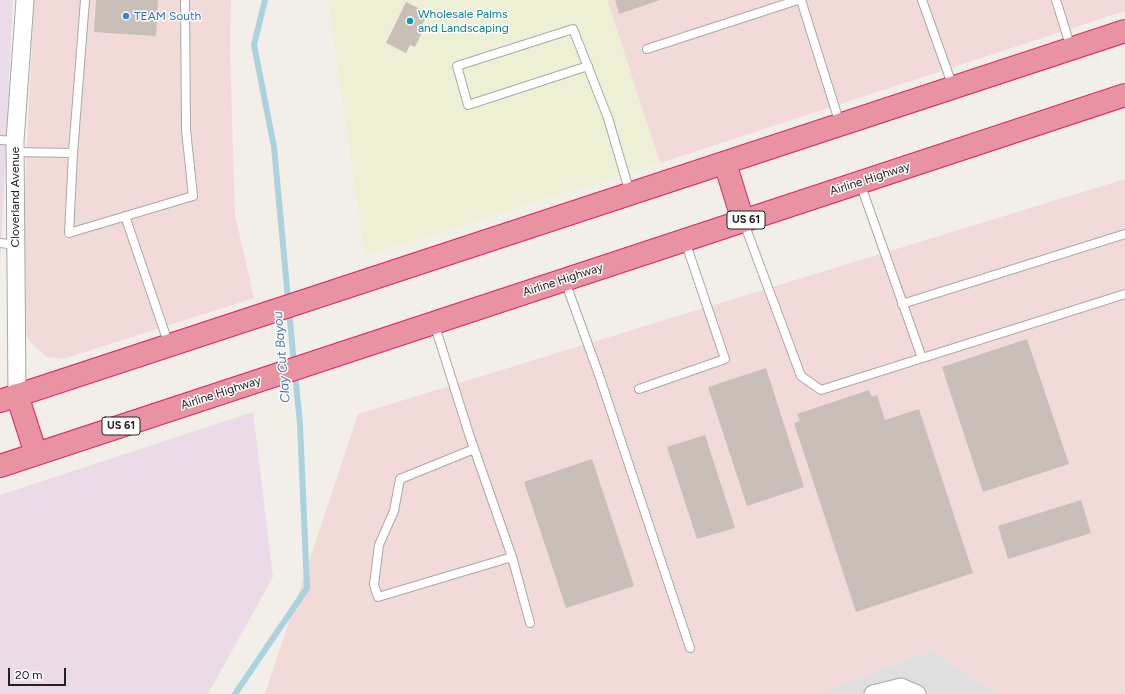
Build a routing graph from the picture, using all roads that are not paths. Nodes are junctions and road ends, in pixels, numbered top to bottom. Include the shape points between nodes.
1 (26, 0) edge
2 (85, 0) edge
3 (185, 0) edge
4 (800, 0) edge
5 (922, 0) edge
6 (1056, 0) edge
7 (1125, 32) edge
8 (647, 49) dead end
9 (1071, 49) junction
10 (588, 66) junction
11 (953, 88) junction
12 (1125, 95) edge
13 (840, 125) junction
14 (10, 144) edge
15 (73, 153) junction
16 (725, 162) junction
17 (859, 182) junction
18 (630, 194) junction
19 (125, 216) junction
20 (743, 221) junction
21 (1125, 234) edge
22 (685, 240) junction
23 (8, 244) edge
24 (564, 280) junction
25 (1125, 294) edge
26 (902, 304) junction
27 (434, 323) junction
28 (169, 345) junction
29 (922, 358) junction
30 (638, 389) dead end
31 (8, 398) edge
32 (474, 449) junction
33 (36, 454) junction
34 (0, 466) edge
35 (512, 557) junction
36 (530, 623) dead end
37 (690, 648) dead end
38 (873, 694) edge
39 (917, 694) edge

1 - 14 street, Cloverland Avenue
2 - 15 lane
3 - 19 lane via 186,130 193,196
4 - 8 lane
4 - 13 lane
5 - 11 lane
6 - 9 lane
7 - 9 highway
9 - 11 highway
10 - 10 lane via 573,29 457,66 468,105
10 - 18 lane via 608,118
11 - 13 highway
12 - 17 highway, Airline Highway / US 61
13 - 16 highway
14 - 15 lane
14 - 23 street, Cloverland Avenue
15 - 19 lane via 70,233
16 - 18 highway
16 - 20 highway
17 - 20 highway, Airline Highway / US 61
17 - 26 lane
18 - 28 highway
19 - 28 lane
20 - 22 highway, Airline Highway / US 61
20 - 29 lane via 800,376 821,390
21 - 26 lane
22 - 24 highway, Airline Highway / US 61
22 - 30 lane via 725,359
23 - 31 street, Cloverland Avenue
24 - 27 highway, Airline Highway / US 61
24 - 37 lane via 599,375
25 - 29 lane
26 - 29 lane
27 - 32 lane
27 - 33 highway, Airline Highway / US 61
28 - 31 highway
31 - 33 highway
32 - 35 lane
32 - 35 lane via 400,479 394,511 379,545 374,585 378,597
33 - 34 highway, Airline Highway / US 61
35 - 36 lane
38 - 39 street via 901,687

